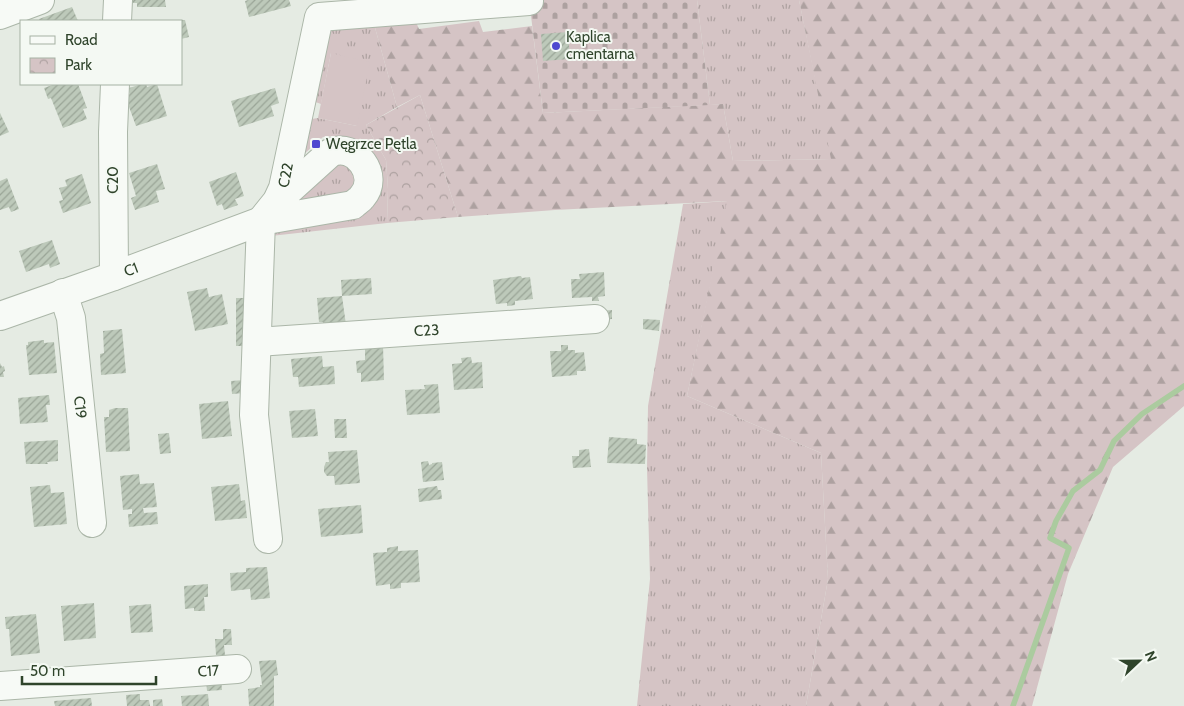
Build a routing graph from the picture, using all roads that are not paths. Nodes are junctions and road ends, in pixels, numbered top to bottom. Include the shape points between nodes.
1 (40, 0) edge
2 (118, 0) edge
3 (529, 1) dead end
4 (318, 9) edge
5 (0, 15) edge
6 (117, 20) edge
7 (115, 85) edge
8 (269, 211) junction
9 (114, 276) junction
10 (63, 293) junction
11 (0, 316) edge
12 (595, 319) dead end
13 (257, 342) junction
14 (92, 523) dead end
15 (268, 539) dead end
16 (238, 669) dead end
17 (0, 686) edge

1 - 5 street
2 - 6 street
3 - 4 street, C22
4 - 8 street, C22 via 283,188
7 - 9 street, C20
8 - 9 street, C1
8 - 13 street, C22
9 - 10 street, C1
10 - 11 street, C1
10 - 14 street, C19 via 71,318
12 - 13 street, C23
13 - 15 street, C22 via 254,415
16 - 17 street, C17

